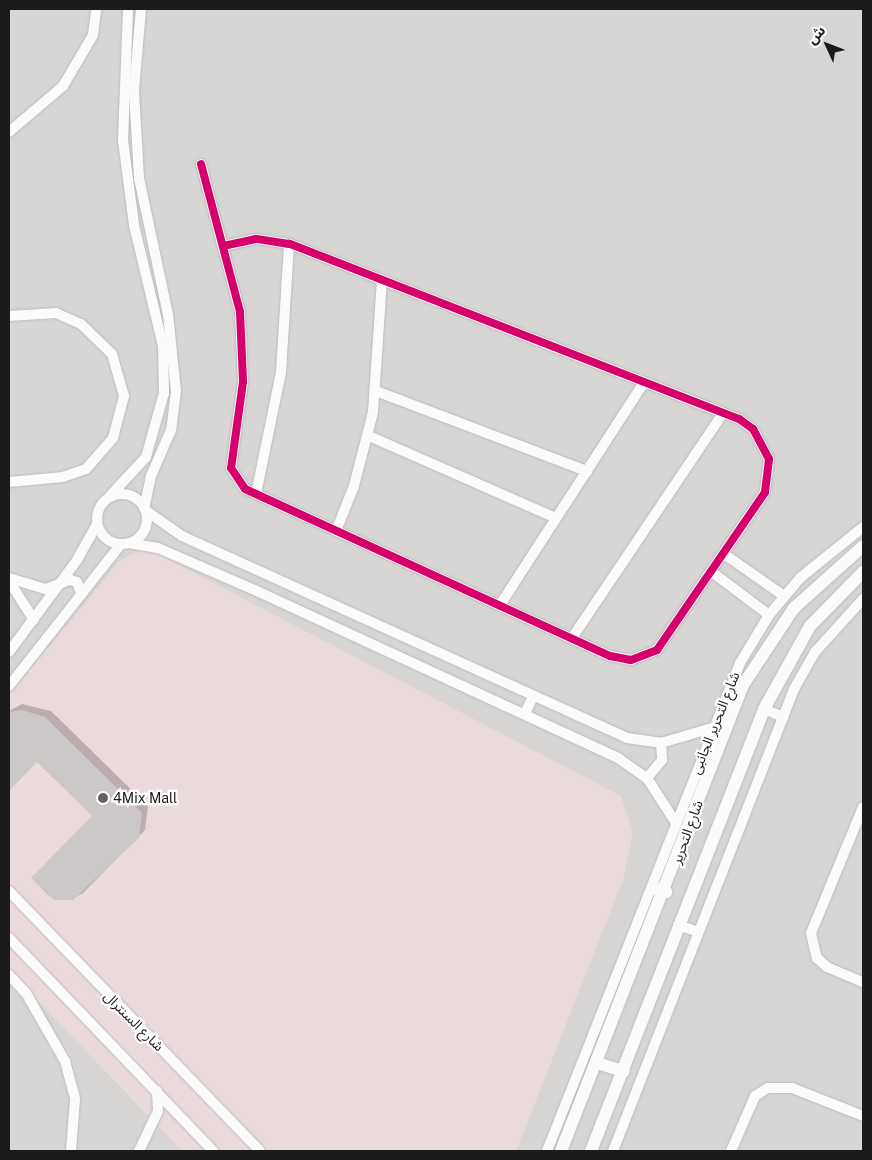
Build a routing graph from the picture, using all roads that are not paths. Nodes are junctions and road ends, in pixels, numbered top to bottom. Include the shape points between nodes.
1 (96, 9) edge
2 (128, 9) edge
3 (141, 9) edge
4 (9, 132) edge
5 (201, 164) dead end
6 (289, 244) junction
7 (224, 246) junction
8 (382, 281) junction
9 (9, 316) edge
10 (643, 384) junction
11 (376, 391) junction
12 (723, 413) junction
13 (368, 436) junction
14 (586, 471) junction
15 (9, 482) edge
16 (256, 494) junction
17 (110, 496) junction
18 (145, 509) junction
19 (556, 518) junction
20 (97, 524) junction
21 (863, 527) edge
22 (336, 531) junction
23 (125, 543) junction
24 (862, 549) edge
25 (724, 554) junction
26 (712, 572) junction
27 (863, 572) edge
28 (267, 574) junction
29 (9, 580) edge
30 (58, 585) junction
31 (259, 592) junction
32 (81, 593) junction
33 (784, 596) junction
34 (863, 599) edge
35 (500, 605) junction
36 (769, 615) junction
37 (34, 620) junction
38 (572, 638) junction
39 (9, 652) edge
40 (738, 683) junction
41 (9, 686) edge
42 (533, 696) junction
43 (764, 709) junction
44 (525, 714) junction
45 (783, 717) junction
46 (712, 728) junction
47 (660, 743) junction
48 (647, 778) junction
49 (863, 807) edge
50 (676, 823) junction
51 (652, 888) junction
52 (9, 891) edge
53 (666, 892) junction
54 (678, 924) junction
55 (698, 932) junction
56 (10, 941) edge
57 (9, 975) edge
58 (863, 982) edge
59 (597, 1063) junction
60 (624, 1070) junction
61 (157, 1091) junction
62 (863, 1116) edge
63 (71, 1151) edge
64 (139, 1151) edge
65 (213, 1151) edge
66 (260, 1151) edge
67 (547, 1151) edge
68 (560, 1151) edge
69 (591, 1151) edge
70 (613, 1151) edge
71 (731, 1151) edge

1 - 4 street via 93,35 63,86
2 - 17 street via 122,80 124,148 134,225 163,346 164,393 146,457
3 - 18 street via 134,91 138,178 168,314 176,391 171,430 151,476
5 - 7 street
6 - 7 street via 256,239
6 - 8 street
6 - 16 street via 281,372
7 - 16 street via 243,345 231,468 240,484
8 - 10 street
8 - 11 street
9 - 15 street via 56,313 82,324 112,354 124,396 113,438 86,469 63,476
10 - 12 street
10 - 14 street
11 - 13 street
11 - 14 street
12 - 25 street via 753,429 768,459 769,476 757,507
12 - 38 street
13 - 19 street
13 - 22 street
14 - 19 street
16 - 22 street
17 - 18 street via 126,494
17 - 20 street via 100,508
18 - 23 street via 146,526
18 - 28 street via 182,536
19 - 35 street
20 - 23 street via 101,534
20 - 30 street
21 - 33 street, شارع التحرير الجانبى via 818,561
22 - 35 street
23 - 31 street via 158,548
23 - 32 street
24 - 40 street, شارع التحرير via 794,608
25 - 26 street
25 - 33 street
26 - 36 street
26 - 38 street via 657,650 645,658 618,658
27 - 43 street, شارع التحرير via 810,626
28 - 31 street
28 - 42 street
29 - 30 street via 35,588
29 - 37 street
30 - 32 street via 70,580 81,587
30 - 37 street
31 - 44 street
32 - 41 street
33 - 36 street, شارع التحرير الجانبى
34 - 45 street via 807,664
35 - 38 street
36 - 40 street, شارع التحرير الجانبى
37 - 39 street
40 - 46 street, شارع التحرير الجانبى
40 - 53 street, شارع التحرير
42 - 44 street
42 - 47 street via 627,738
43 - 45 street
43 - 54 street, شارع التحرير
44 - 48 street via 618,758
45 - 55 street
46 - 47 street
46 - 50 street, شارع التحرير الجانبى
47 - 48 street via 662,760
48 - 50 street
49 - 58 street via 811,933 817,958 827,968
50 - 51 street, شارع التحرير الجانبى
51 - 53 street
51 - 67 street, شارع التحرير الجانبى
52 - 66 street, شارع السنترال
53 - 59 street, شارع التحرير
54 - 55 street
54 - 60 street, شارع التحرير
55 - 70 street
56 - 61 street
57 - 63 street via 26,993 65,1061 75,1099
59 - 60 street
59 - 68 street, شارع التحرير
60 - 69 street, شارع التحرير
61 - 64 street via 158,1111
61 - 65 street
62 - 71 street via 792,1088 768,1088 755,1096

